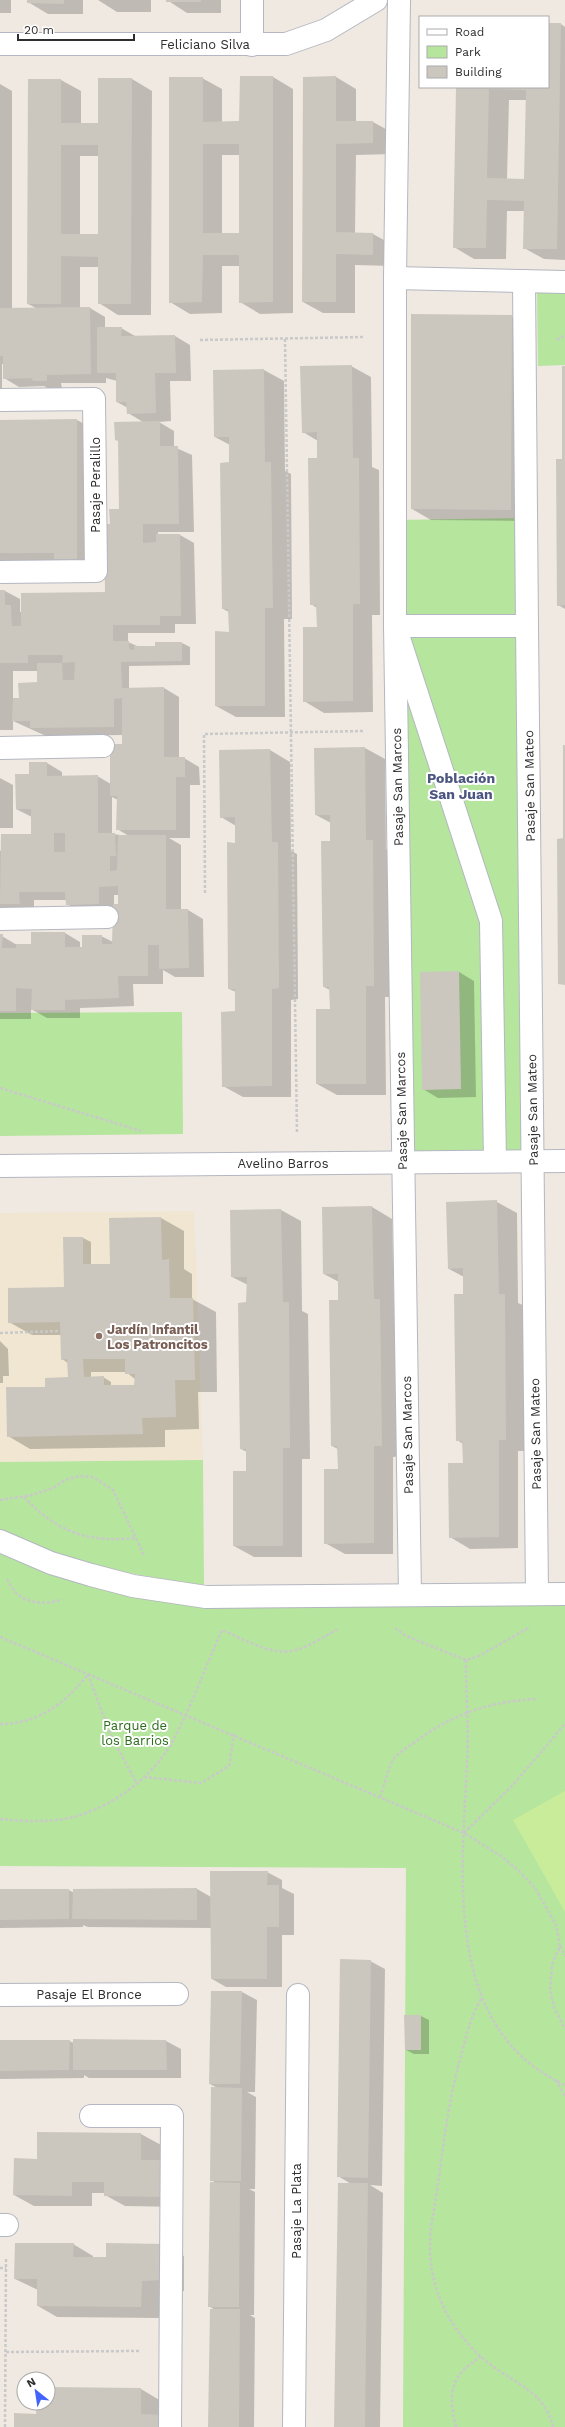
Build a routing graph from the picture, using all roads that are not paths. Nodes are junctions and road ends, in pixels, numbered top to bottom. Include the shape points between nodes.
1 (252, 0) edge
2 (376, 0) edge
3 (399, 0) edge
4 (0, 44) edge
5 (252, 45) junction
6 (395, 278) junction
7 (524, 281) junction
8 (565, 282) edge
9 (0, 400) edge
10 (0, 572) edge
11 (395, 626) junction
12 (527, 626) junction
13 (103, 746) dead end
14 (0, 748) edge
15 (107, 916) dead end
16 (0, 919) edge
17 (532, 1161) junction
18 (565, 1161) edge
19 (495, 1162) junction
20 (402, 1163) junction
21 (0, 1166) edge
22 (0, 1541) edge
23 (537, 1594) junction
24 (565, 1594) edge
25 (410, 1595) junction
26 (0, 1994) edge
27 (177, 1994) dead end
28 (298, 1995) dead end
29 (91, 2116) dead end
30 (170, 2427) edge
31 (294, 2427) edge

1 - 5 street
2 - 5 street, Feliciano Silva via 310,37 286,44
3 - 6 street, Pasaje San Marcos
4 - 5 street, Feliciano Silva
6 - 7 street
6 - 11 street, Pasaje San Marcos
7 - 8 street
7 - 12 street, Pasaje San Mateo
9 - 10 street, Pasaje Peralillo via 94,399 96,571
11 - 12 street
11 - 19 street via 491,921
11 - 20 street, Pasaje San Marcos
12 - 17 street, Pasaje San Mateo
13 - 14 street
15 - 16 street
17 - 18 street, Avelino Barros
17 - 19 street, Avelino Barros
17 - 23 street, Pasaje San Mateo
19 - 20 street, Avelino Barros
20 - 21 street, Avelino Barros
20 - 25 street, Pasaje San Marcos
22 - 25 street via 51,1563 85,1573 169,1592 206,1597
23 - 24 street
23 - 25 street
26 - 27 street, Pasaje El Bronce
28 - 31 street, Pasaje La Plata
29 - 30 street via 172,2116

